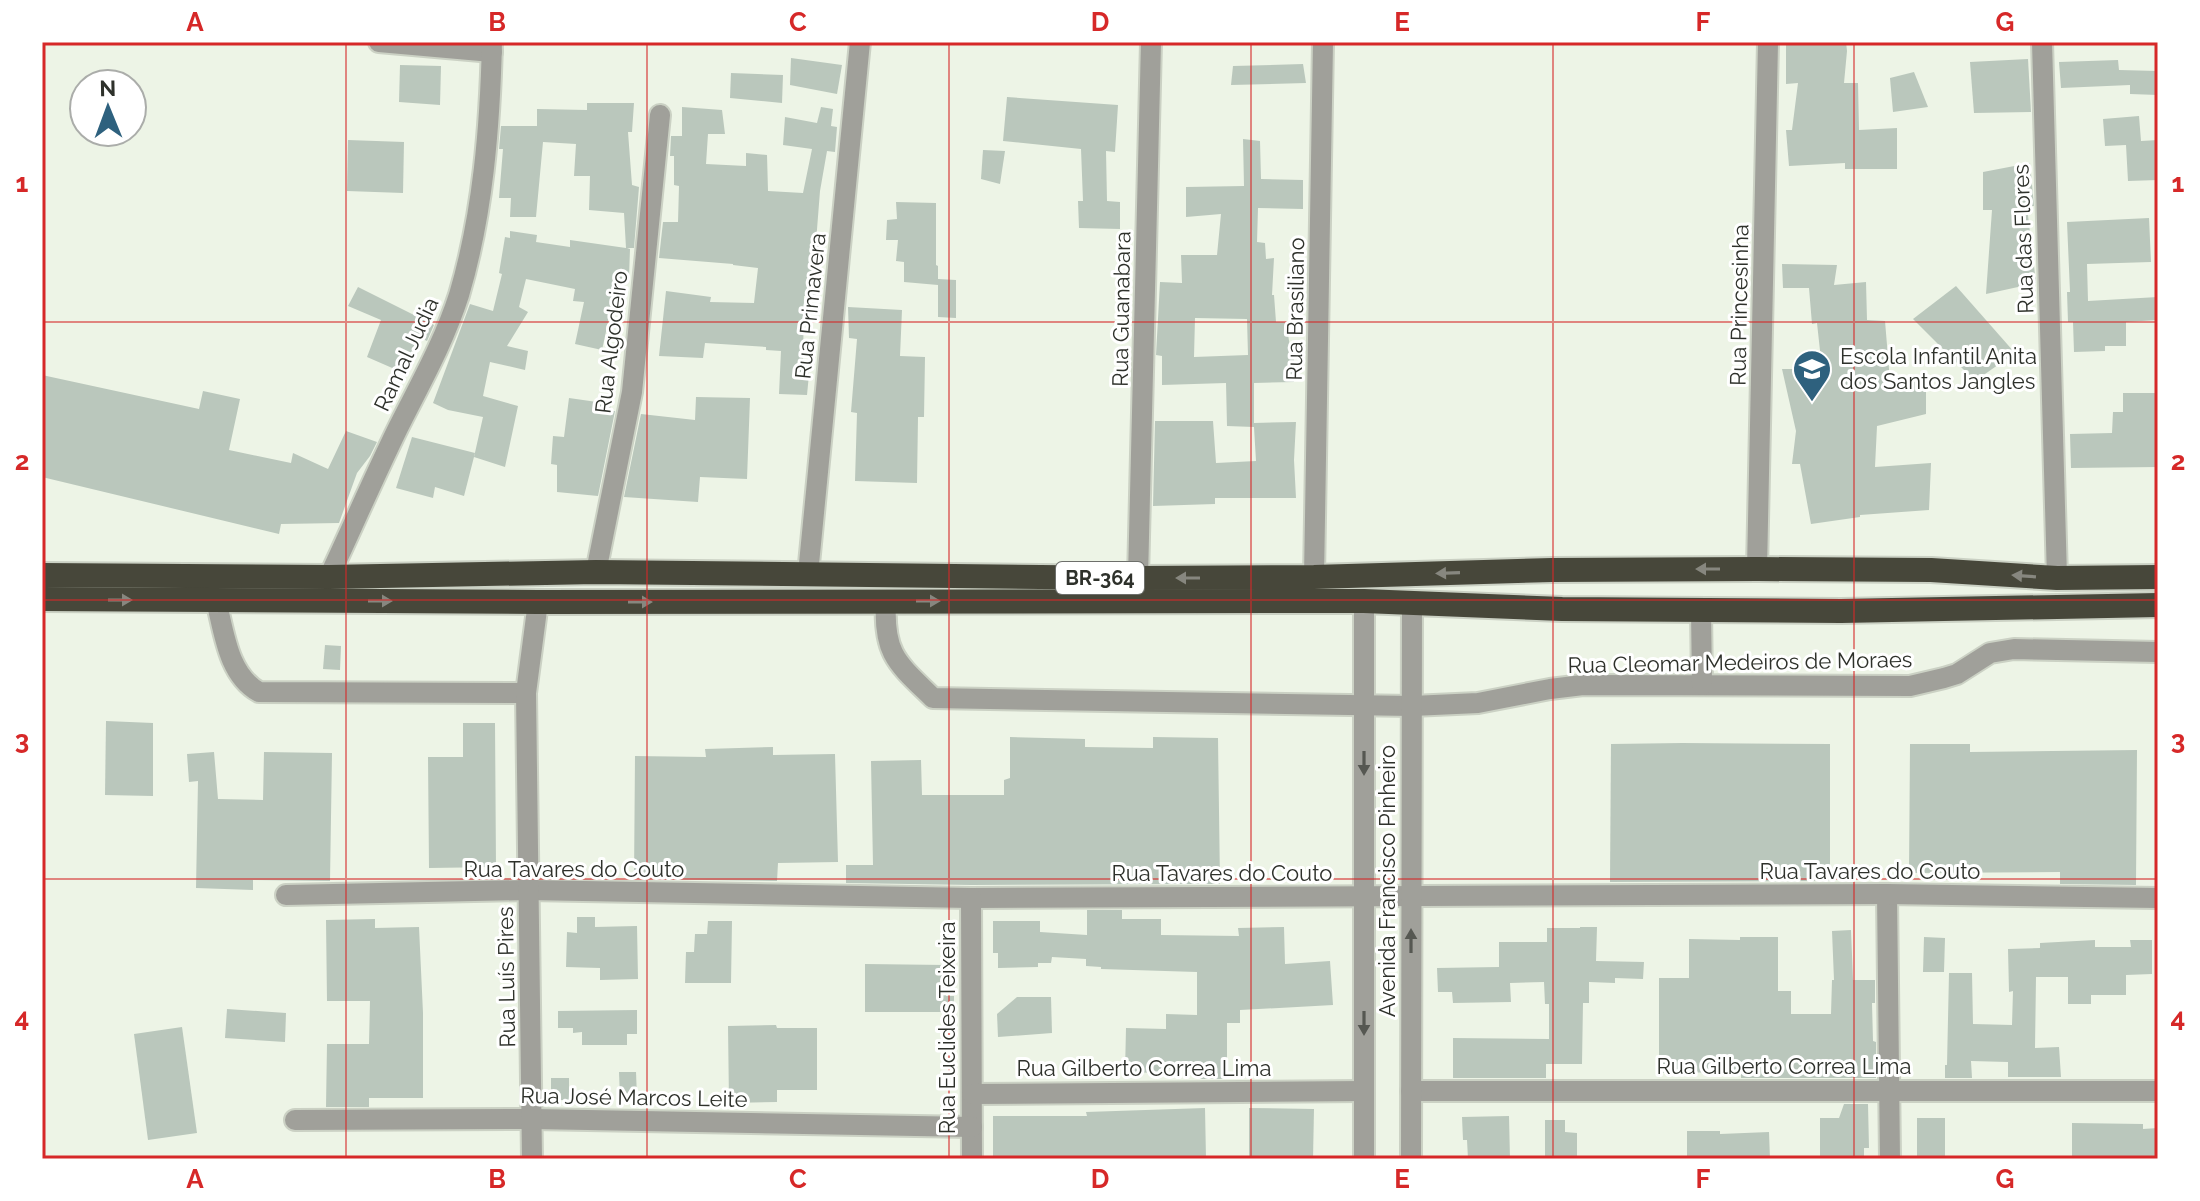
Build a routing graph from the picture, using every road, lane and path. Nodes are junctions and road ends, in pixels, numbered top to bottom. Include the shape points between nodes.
1 (379, 42) edge
2 (860, 42) edge
3 (1151, 42) edge
4 (1323, 42) edge
5 (1768, 42) edge
6 (2042, 42) edge
7 (492, 47) edge
8 (660, 115) dead end
9 (1757, 569) junction
10 (1845, 569) junction
11 (1566, 570) junction
12 (596, 572) junction
13 (808, 574) junction
14 (42, 575) edge
15 (329, 577) junction
16 (1314, 577) junction
17 (2158, 577) edge
18 (1138, 578) junction
19 (2057, 578) junction
20 (42, 599) edge
21 (216, 600) junction
22 (886, 601) junction
23 (1364, 601) junction
24 (538, 602) junction
25 (1412, 602) junction
26 (2158, 605) edge
27 (1562, 609) junction
28 (1701, 610) junction
29 (1841, 611) junction
30 (2158, 652) edge
31 (1702, 685) junction
32 (526, 693) junction
33 (1364, 706) junction
34 (1412, 706) junction
35 (528, 890) junction
36 (1887, 894) junction
37 (286, 895) dead end
38 (1364, 897) junction
39 (1411, 897) junction
40 (971, 898) junction
41 (2158, 898) edge
42 (1890, 1090) junction
43 (1364, 1091) junction
44 (1411, 1091) junction
45 (2158, 1091) edge
46 (972, 1094) junction
47 (533, 1119) junction
48 (295, 1120) dead end
49 (972, 1127) junction
50 (532, 1159) edge
51 (972, 1159) edge
52 (1364, 1159) edge
53 (1411, 1159) edge
54 (1890, 1159) edge

1 - 7 street
2 - 13 street, Rua Primavera
3 - 18 street, Rua Guanabara
4 - 16 street, Rua Brasiliano
5 - 9 street, Rua Princesinha
6 - 19 street, Rua das Flores
7 - 15 street, Ramal Judia via 483,175 459,295
8 - 12 street, Rua Algodeiro via 632,392
9 - 10 highway, BR-364
9 -> 11 highway, BR-364
19 -> 10 highway, BR-364
10 - 29 highway via 1854,594
11 -> 16 highway, BR-364
11 - 27 highway via 1555,591
12 - 13 highway, BR-364
12 - 15 highway, BR-364
13 - 18 highway, BR-364
14 - 15 highway, BR-364
16 -> 18 highway, BR-364
17 - 19 highway, BR-364
20 -> 21 highway, BR-364
21 -> 24 highway, BR-364
21 - 32 street via 229,653 248,686 259,692
22 -> 23 highway, BR-364
24 -> 22 highway, BR-364
22 - 33 street, Rua Cleomar Medeiros de Moraes via 889,647 933,698
23 - 25 highway, BR-364
23 - 33 street, Avenida Francisco Pinheiro
24 - 32 street, Rua Luís Pires
25 - 27 highway, BR-364
25 - 34 street, Avenida Francisco Pinheiro
26 - 29 highway, BR-364
27 - 28 highway, BR-364
28 - 29 highway, BR-364
28 - 31 street
30 - 31 street, Rua Cleomar Medeiros de Moraes via 2014,649 1990,653 1957,674 1910,686
31 - 34 street, Rua Cleomar Medeiros de Moraes via 1583,685 1478,703
32 - 35 street, Rua Luís Pires
33 - 34 street, Rua Cleomar Medeiros de Moraes
33 -> 38 street, Avenida Francisco Pinheiro
34 - 39 street, Avenida Francisco Pinheiro
35 - 37 street, Rua Tavares do Couto
35 - 40 street, Rua Tavares do Couto
35 - 47 street, Rua Luís Pires
36 - 39 street, Rua Tavares do Couto
36 - 41 street, Rua Tavares do Couto
36 - 42 street
38 - 39 street, Rua Tavares do Couto
38 - 40 street, Rua Tavares do Couto
38 -> 43 street, Avenida Francisco Pinheiro
44 -> 39 street, Avenida Francisco Pinheiro
40 - 46 street, Rua Euclides Teixeira
42 - 44 street, Rua Gilberto Correa Lima
42 - 45 street, Rua Gilberto Correa Lima
42 - 54 street
43 - 46 street, Rua Gilberto Correa Lima
43 - 52 street, Avenida Francisco Pinheiro
44 - 53 street, Avenida Francisco Pinheiro
46 - 49 street, Rua Euclides Teixeira
47 - 48 street, Rua José Marcos Leite
47 - 49 street, Rua José Marcos Leite
47 - 50 street, Rua Luís Pires
49 - 51 street, Rua Euclides Teixeira

